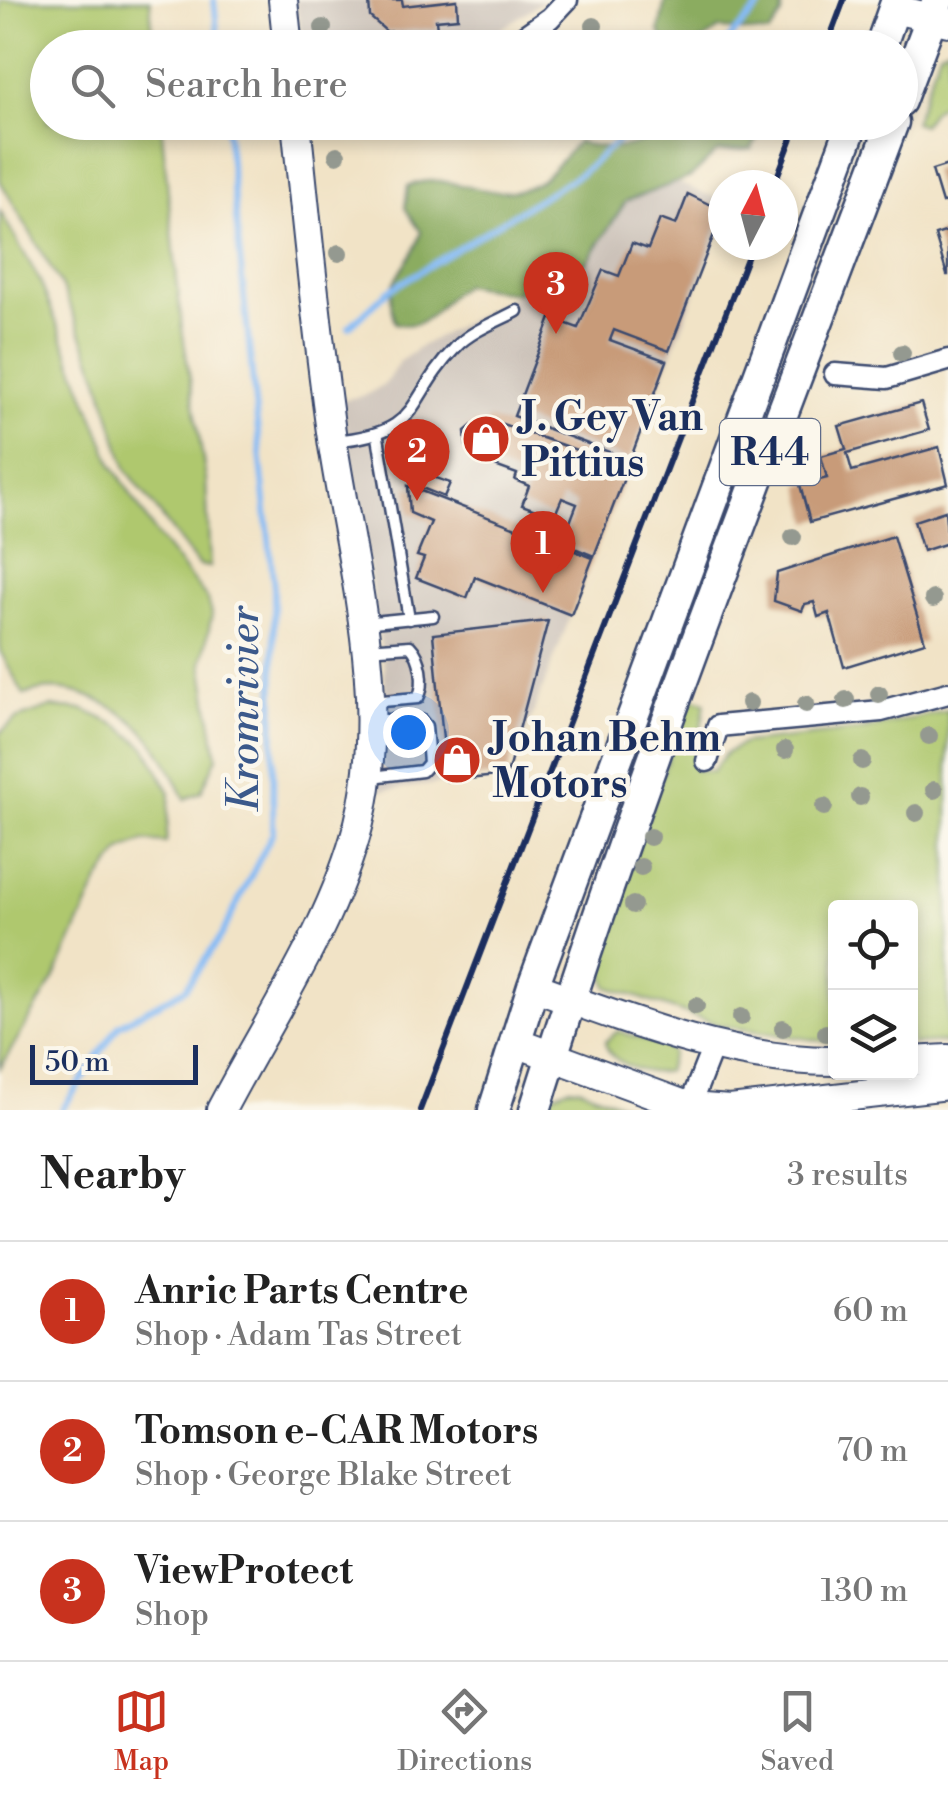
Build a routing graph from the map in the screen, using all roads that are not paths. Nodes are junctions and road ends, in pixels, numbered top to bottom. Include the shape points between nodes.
1 (283, 0) edge
2 (566, 0) edge
3 (895, 4) edge
4 (939, 14) edge
5 (286, 30) edge
6 (533, 30) edge
7 (886, 30) edge
8 (918, 61) edge
9 (298, 140) edge
10 (846, 140) edge
11 (885, 140) edge
12 (517, 311) dead end
13 (948, 360) edge
14 (834, 374) dead end
15 (378, 437) junction
16 (332, 440) junction
17 (433, 616) dead end
18 (410, 619) junction
19 (364, 636) junction
20 (948, 693) edge
21 (370, 711) junction
22 (707, 761) dead end
23 (366, 778) junction
24 (533, 986) junction
25 (568, 999) junction
26 (514, 1042) junction
27 (714, 1044) junction
28 (552, 1056) junction
29 (948, 1059) edge
30 (828, 1060) edge
31 (918, 1061) edge
32 (948, 1085) edge
33 (689, 1109) edge
34 (221, 1110) edge
35 (494, 1110) edge
36 (534, 1110) edge

1 - 5 street
2 - 6 street
3 - 4 street
3 - 7 main road
4 - 8 main road
9 - 16 street
10 - 24 main road, R44
11 - 25 main road, R44
12 - 15 lane via 457,346 420,399
13 - 14 street via 887,378
15 - 16 lane
15 - 18 lane
16 - 19 street
17 - 18 lane
18 - 19 lane
19 - 21 street
19 - 21 lane via 410,646 418,654 422,690 418,698
20 - 22 street via 882,711 718,726
21 - 23 street
21 - 23 lane via 421,720 429,764 422,771
23 - 34 street via 342,878
24 - 25 street
24 - 26 main road, R44
25 - 27 street
25 - 28 main road, R44
26 - 28 street
26 - 35 main road, R44
27 - 30 street
27 - 33 street
28 - 33 street
28 - 36 main road, R44
29 - 31 street
32 - 33 street

